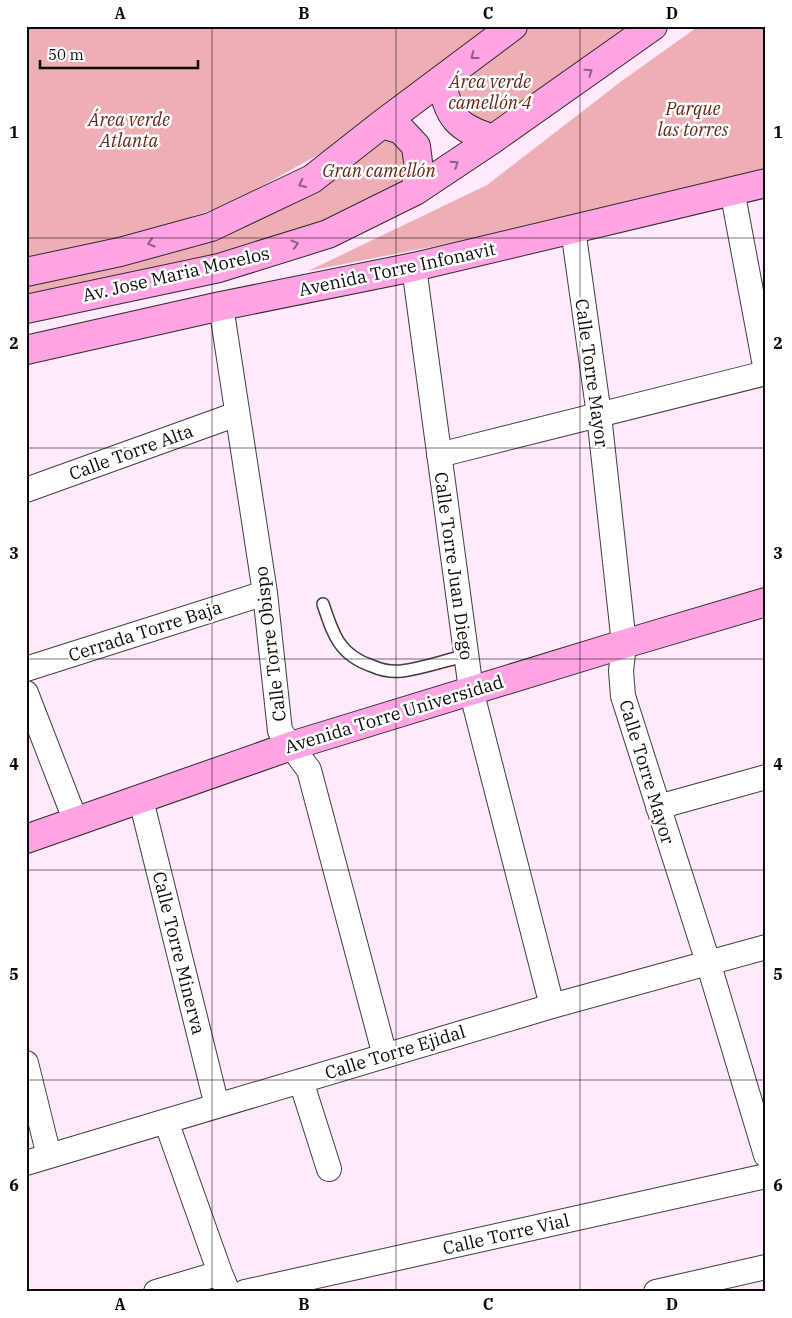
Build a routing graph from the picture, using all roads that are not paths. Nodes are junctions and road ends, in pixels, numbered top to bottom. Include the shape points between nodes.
1 (513, 26) edge
2 (653, 26) edge
3 (441, 81) junction
4 (382, 124) junction
5 (493, 139) junction
6 (766, 182) edge
7 (732, 190) junction
8 (415, 191) junction
9 (573, 229) junction
10 (414, 267) junction
11 (26, 272) edge
12 (221, 306) junction
13 (26, 308) edge
14 (26, 350) edge
15 (766, 372) edge
16 (237, 414) junction
17 (599, 415) junction
18 (439, 455) junction
19 (26, 490) edge
20 (265, 593) junction
21 (766, 602) edge
22 (323, 604) dead end
23 (624, 644) junction
24 (466, 656) junction
25 (26, 669) edge
26 (471, 690) junction
27 (26, 693) edge
28 (291, 746) junction
29 (766, 777) edge
30 (141, 800) junction
31 (658, 807) junction
32 (76, 822) junction
33 (26, 839) edge
34 (766, 947) edge
35 (708, 962) junction
36 (552, 1006) junction
37 (385, 1056) junction
38 (26, 1063) edge
39 (301, 1080) junction
40 (217, 1106) junction
41 (166, 1121) junction
42 (766, 1155) edge
43 (49, 1156) junction
44 (26, 1163) edge
45 (330, 1170) dead end
46 (766, 1176) edge
47 (766, 1267) edge
48 (224, 1282) edge
49 (156, 1292) edge
50 (246, 1292) edge
51 (656, 1292) edge

1 -> 3 street, Av. Jose Maria Morelos
5 -> 2 street, Av. Jose Maria Morelos
3 - 4 street, Av. Jose Maria Morelos
3 - 5 street via 453,117 471,132
4 - 8 street via 401,130 416,146 419,170
4 -> 11 street, Av. Jose Maria Morelos via 312,179 211,227 120,252
8 -> 5 street, Av. Jose Maria Morelos
6 - 7 street, Avenida Torre Infonavit
7 - 9 street, Avenida Torre Infonavit
7 - 15 street
13 -> 8 street, Av. Jose Maria Morelos via 228,265 328,234
9 - 10 street, Avenida Torre Infonavit
9 - 17 street, Calle Torre Mayor
10 - 12 street, Avenida Torre Infonavit
10 - 18 street, Calle Torre Juan Diego
12 - 14 street, Avenida Torre Infonavit
12 - 16 street, Calle Torre Obispo
15 - 17 street
16 - 19 street, Calle Torre Alta
16 - 20 street, Calle Torre Obispo
17 - 18 street
17 - 23 street, Calle Torre Mayor
18 - 24 street, Calle Torre Juan Diego
20 - 25 street, Cerrada Torre Baja
20 - 28 street, Calle Torre Obispo via 280,731
21 - 23 street, Avenida Torre Universidad
22 - 24 lane via 341,648 360,662 382,670 401,671
23 - 26 street, Avenida Torre Universidad
23 - 31 street, Calle Torre Mayor via 623,696
24 - 26 street, Calle Torre Juan Diego
26 - 28 street, Avenida Torre Universidad
26 - 36 street, Calle Torre Juan Diego
27 - 32 street
28 - 30 street, Avenida Torre Universidad
28 - 37 street, Calle Torre Obispo via 309,770
29 - 31 street
30 - 32 street, Avenida Torre Universidad
30 - 40 street, Calle Torre Minerva
31 - 35 street, Calle Torre Mayor
32 - 33 street, Avenida Torre Universidad
34 - 35 street, Calle Torre Ejidal
35 - 36 street, Calle Torre Ejidal
35 - 42 street, Calle Torre Mayor
36 - 37 street, Calle Torre Ejidal
37 - 39 street, Calle Torre Ejidal
38 - 43 street
39 - 40 street, Calle Torre Ejidal
39 - 45 street
40 - 41 street, Calle Torre Ejidal
41 - 43 street, Calle Torre Ejidal
41 - 48 street
43 - 44 street, Calle Torre Ejidal
46 - 50 street, Calle Torre Vial
47 - 51 street
48 - 49 street

